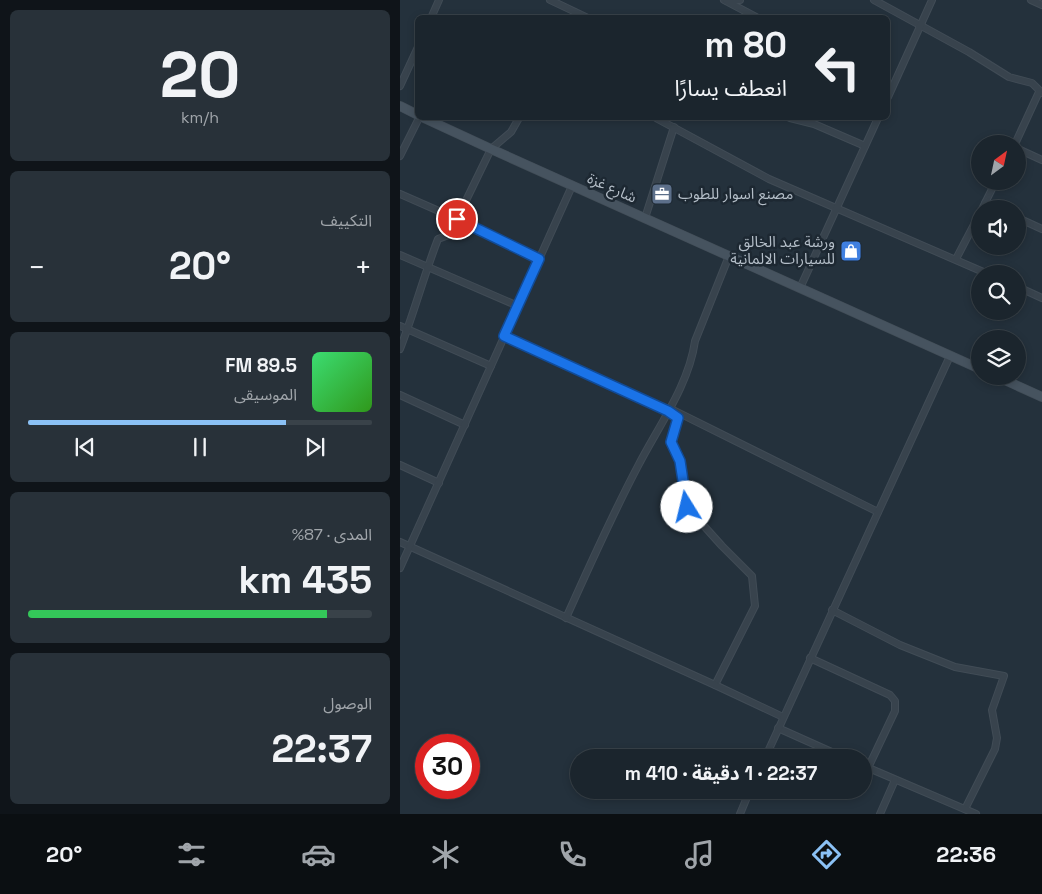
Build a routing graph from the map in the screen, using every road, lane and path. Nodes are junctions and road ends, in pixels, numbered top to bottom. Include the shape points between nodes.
1 (439, 0) edge
2 (550, 0) edge
3 (724, 0) edge
4 (740, 0) edge
5 (874, 0) edge
6 (932, 0) edge
7 (1031, 0) edge
8 (1042, 5) edge
9 (432, 15) edge
10 (582, 15) edge
11 (752, 15) edge
12 (920, 26) junction
13 (415, 54) edge
14 (400, 86) edge
15 (890, 86) edge
16 (1040, 93) edge
17 (400, 106) edge
18 (415, 114) edge
19 (416, 120) edge
20 (428, 120) edge
21 (519, 120) edge
22 (660, 120) edge
23 (798, 120) edge
24 (877, 120) edge
25 (674, 127) junction
26 (1019, 135) edge
27 (866, 146) junction
28 (491, 149) junction
29 (1026, 152) edge
30 (400, 156) edge
31 (1042, 160) edge
32 (572, 186) junction
33 (400, 194) edge
34 (837, 208) junction
35 (644, 218) junction
36 (457, 219) junction
37 (1026, 222) edge
38 (1042, 229) edge
39 (971, 230) edge
40 (400, 255) edge
41 (730, 256) junction
42 (539, 259) junction
43 (956, 259) junction
44 (971, 266) edge
45 (427, 267) junction
46 (800, 288) junction
47 (1026, 291) edge
48 (1042, 298) edge
49 (518, 306) junction
50 (400, 326) edge
51 (408, 329) junction
52 (504, 336) junction
53 (400, 349) edge
54 (950, 356) junction
55 (971, 365) edge
56 (491, 366) junction
57 (1017, 385) edge
58 (400, 395) edge
59 (1042, 396) edge
60 (669, 409) junction
61 (465, 425) junction
62 (400, 465) edge
63 (439, 482) junction
64 (878, 512) junction
65 (400, 542) edge
66 (410, 546) junction
67 (400, 568) edge
68 (832, 610) junction
69 (566, 618) junction
70 (810, 658) junction
71 (715, 685) junction
72 (783, 717) junction
73 (778, 728) junction
74 (769, 749) edge
75 (825, 749) edge
76 (872, 756) edge
77 (872, 770) edge
78 (895, 780) junction
79 (746, 799) edge
80 (965, 810) junction
81 (740, 814) edge
82 (880, 814) edge
83 (974, 814) edge

1 - 9 street
2 - 10 street
3 - 4 street
3 - 11 street
5 - 12 street
6 - 12 street
7 - 8 street
12 - 15 street
12 - 16 street via 1009,77 1032,83
13 - 14 street
16 - 26 street
17 - 18 main road
19 - 30 street
20 - 28 main road, شارع غزة
21 - 28 street via 511,132
22 - 25 street
23 - 27 street
24 - 27 street
25 - 34 street via 752,171
25 - 35 street
27 - 34 street
28 - 32 main road, شارع غزة
28 - 36 street
29 - 31 street
32 - 35 main road, شارع غزة
32 - 42 street
33 - 36 street
34 - 43 street
34 - 46 street
35 - 41 main road, شارع غزة
36 - 42 street
36 - 45 street via 446,236 438,239
37 - 38 street
39 - 43 street
40 - 45 street
41 - 46 main road, شارع غزة
41 - 60 street via 695,341 693,356
42 - 49 street
43 - 44 street
45 - 49 street
45 - 51 street
46 - 54 main road, شارع غزة
47 - 48 street
49 - 52 street
50 - 51 street
51 - 53 street
51 - 56 street
52 - 56 street
52 - 60 street
54 - 55 main road, شارع غزة
54 - 64 street
56 - 61 street
57 - 59 main road
58 - 61 street
60 - 64 street
60 - 69 street via 609,524
60 - 71 street via 678,418 671,442 680,461 687,507 752,576 755,606
61 - 63 street
62 - 63 street
63 - 66 street
64 - 68 street
65 - 66 street
66 - 67 street
66 - 69 street
68 - 70 street
68 - 80 street via 900,645 956,667 1004,676 992,710 997,738 995,749
69 - 71 street
70 - 72 street
70 - 76 street via 890,695 895,701 896,711
71 - 72 street
72 - 73 street
73 - 74 street
73 - 75 street
77 - 78 street
78 - 80 street
78 - 82 street
79 - 81 street
80 - 83 street

